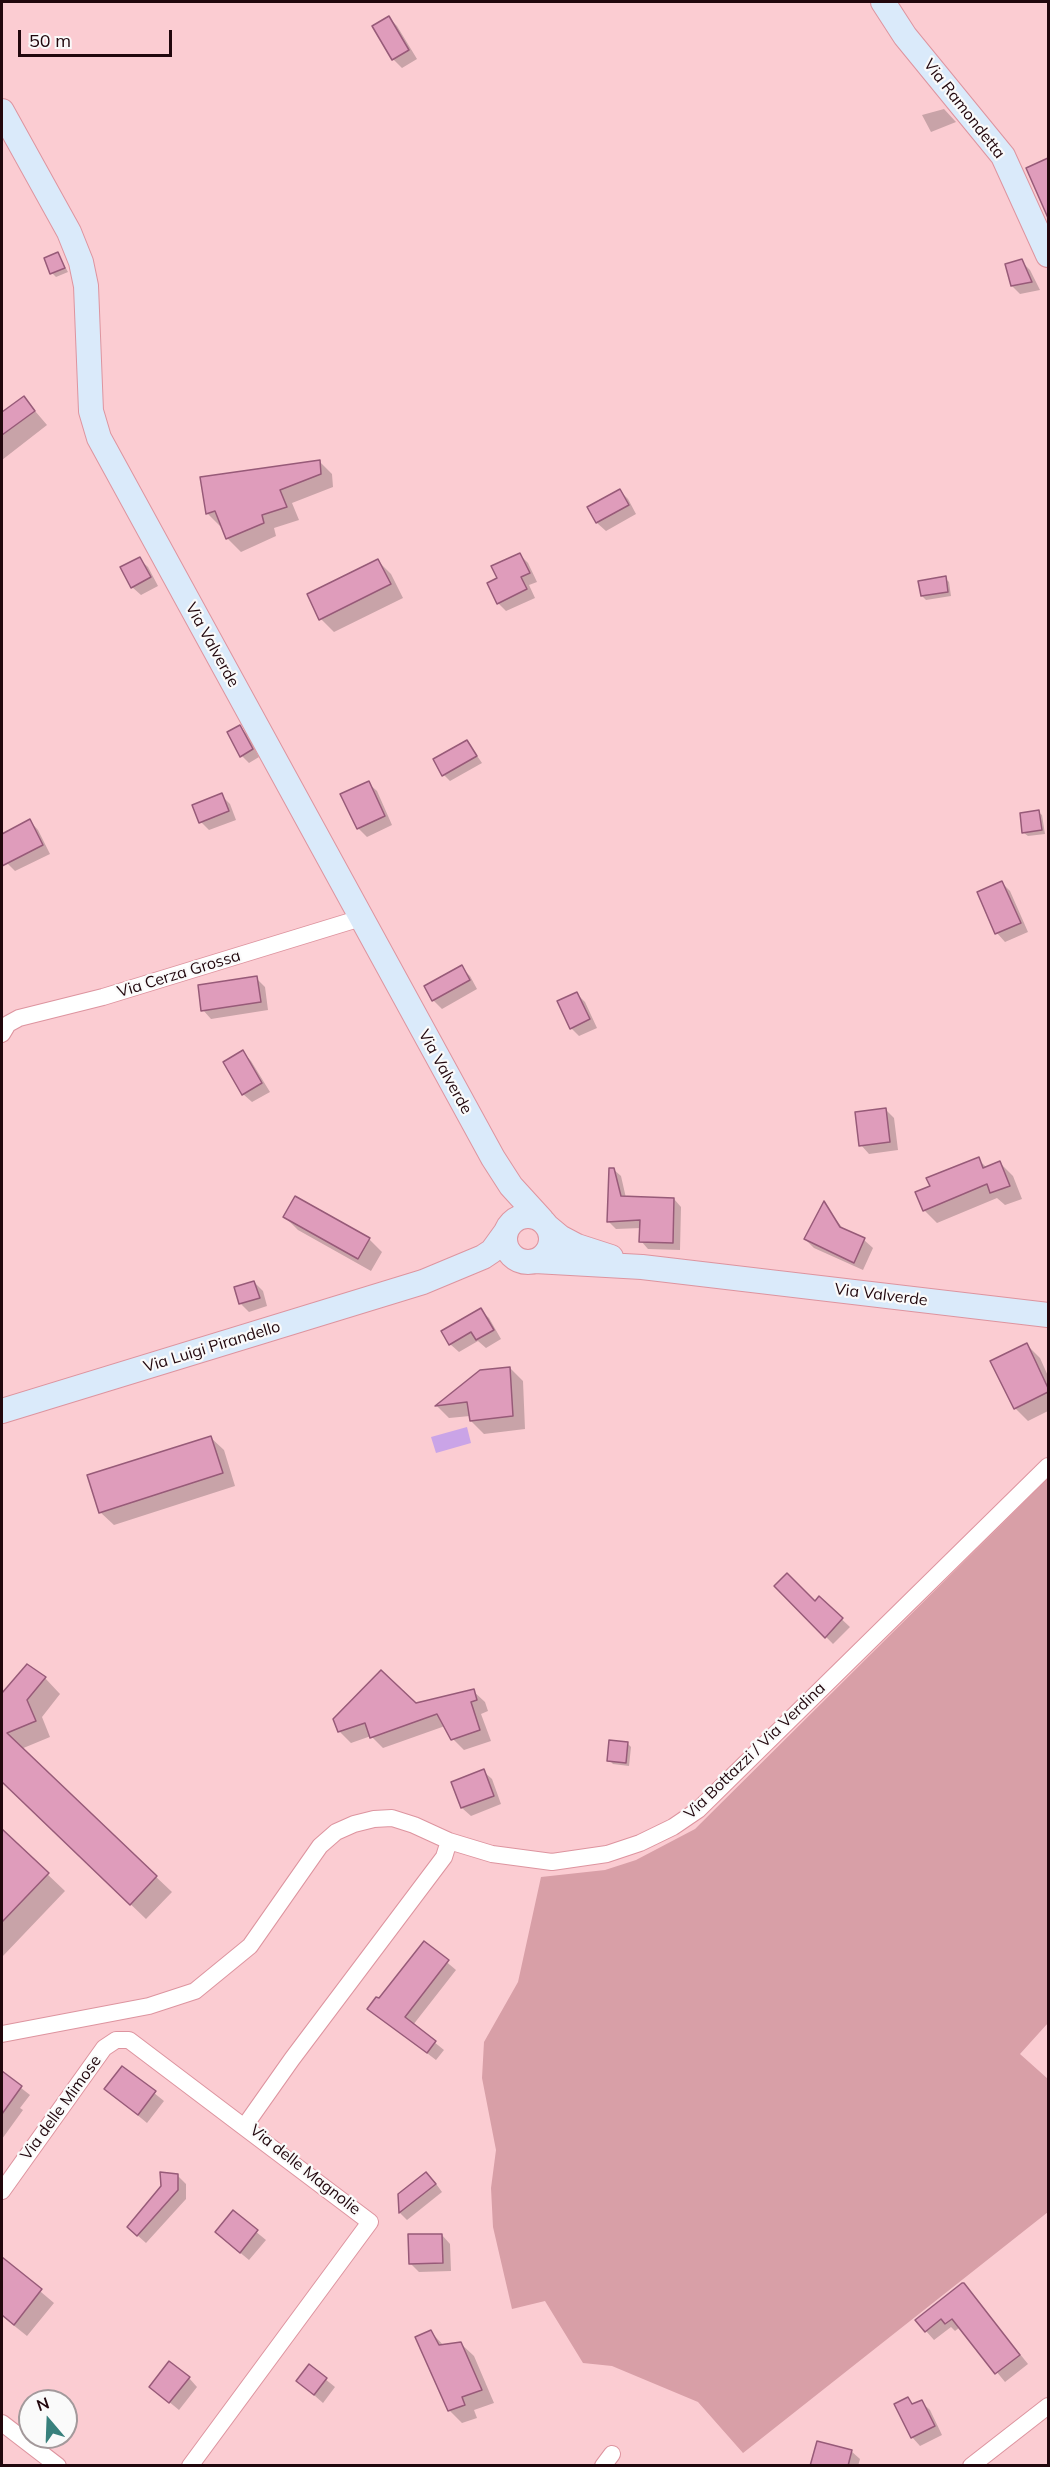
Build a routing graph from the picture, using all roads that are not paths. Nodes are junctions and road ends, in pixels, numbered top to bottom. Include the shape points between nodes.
1 (883, 2) edge
2 (2, 111) edge
3 (1048, 255) edge
4 (361, 918) junction
5 (2, 1034) edge
6 (492, 1158) junction
7 (545, 1224) junction
8 (507, 1229) junction
9 (533, 1261) junction
10 (642, 1267) junction
11 (423, 1282) junction
12 (1048, 1315) edge
13 (2, 1411) edge
14 (1048, 1466) edge
15 (449, 1841) junction
16 (2, 2034) edge
17 (244, 2127) junction
18 (2, 2190) edge
19 (1048, 2406) edge
20 (2, 2423) edge
21 (57, 2466) edge
22 (190, 2466) edge
23 (970, 2466) edge

1 - 3 street, Via Ramondetta via 905,36 1003,156
2 - 4 street, Via Valverde via 69,232 81,262 86,286 91,411 99,438
4 - 5 street, Via Cerza Grossa via 103,997 19,1018 8,1024
4 - 6 street, Via Valverde
6 - 7 street
6 - 8 street via 508,1209
7 - 8 street via 533,1216 524,1216 515,1219
7 - 9 street via 551,1243 542,1257
7 - 10 street via 577,1246
8 - 9 street via 508,1251 522,1261
8 - 11 street via 483,1257
9 - 10 street
9 - 11 street
10 - 12 street, Via Valverde
11 - 13 street, Via Luigi Pirandello
14 - 15 street, Via Bottazzi / Via Verdina via 698,1810 673,1827 607,1854 552,1862 492,1854
15 - 16 street, Via Bottazzi / Via Verdina via 392,1818 354,1824 336,1832 320,1846 250,1946 195,1991 149,2006
15 - 17 street, Via delle Magnolie via 444,1857
17 - 18 street, Via delle Mimose via 129,2040 116,2040 104,2048
17 - 22 street, Via delle Magnolie via 370,2222
19 - 23 street
20 - 21 street

